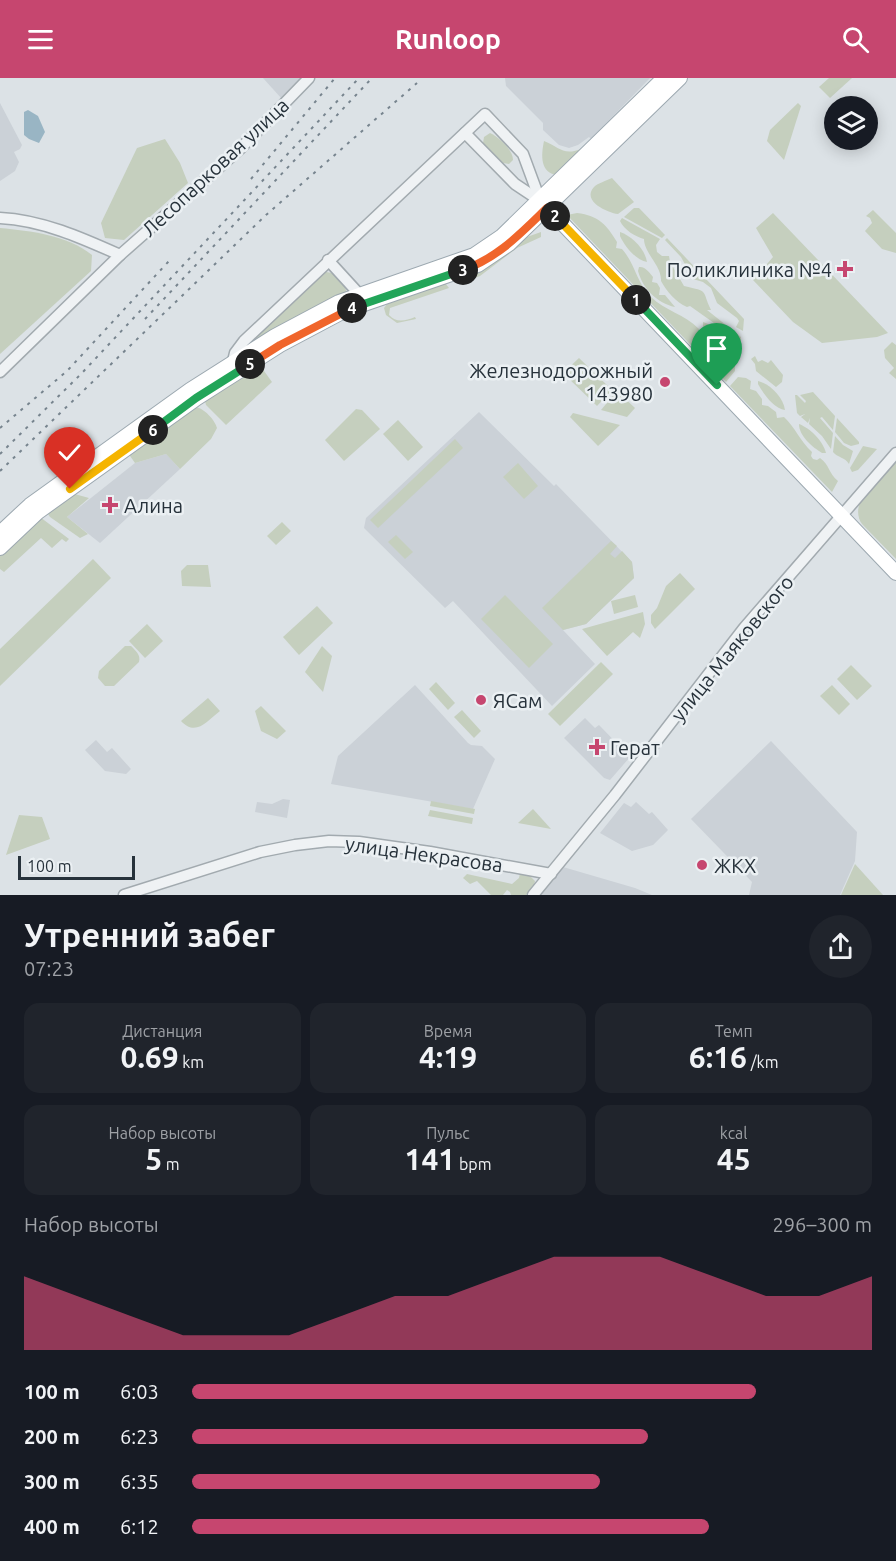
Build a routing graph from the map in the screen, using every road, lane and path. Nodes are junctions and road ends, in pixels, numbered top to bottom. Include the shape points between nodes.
1 (309, 78) edge
2 (664, 78) edge
3 (680, 78) edge
4 (465, 133) junction
5 (529, 172) junction
6 (515, 184) junction
7 (543, 204) junction
8 (0, 218) edge
9 (120, 255) junction
10 (328, 260) junction
11 (360, 295) junction
12 (232, 369) junction
13 (0, 372) edge
14 (896, 453) edge
15 (842, 515) junction
16 (0, 533) edge
17 (0, 548) edge
18 (896, 573) edge
19 (551, 874) junction
20 (124, 895) edge
21 (533, 895) edge

1 - 9 street, Лесопарковая улица via 240,149
2 - 7 main road
3 - 7 main road
4 - 5 street via 486,114 523,154
4 - 6 street
4 - 10 street
5 - 6 street
5 - 7 street
6 - 7 street
7 - 11 main road via 474,255
7 - 12 main road via 509,244 478,265 344,311
7 - 15 main road
8 - 9 street via 65,232
9 - 13 street, Лесопарковая улица
10 - 11 street
10 - 12 street via 244,341 235,353
11 - 12 main road via 285,330
12 - 16 main road via 190,390 30,505
12 - 17 main road via 38,512
14 - 15 street, улица Маяковского
15 - 18 main road
15 - 19 street, улица Маяковского via 744,628
19 - 20 street, улица Некрасова via 430,852 329,842 260,852
19 - 21 street, улица Маяковского

